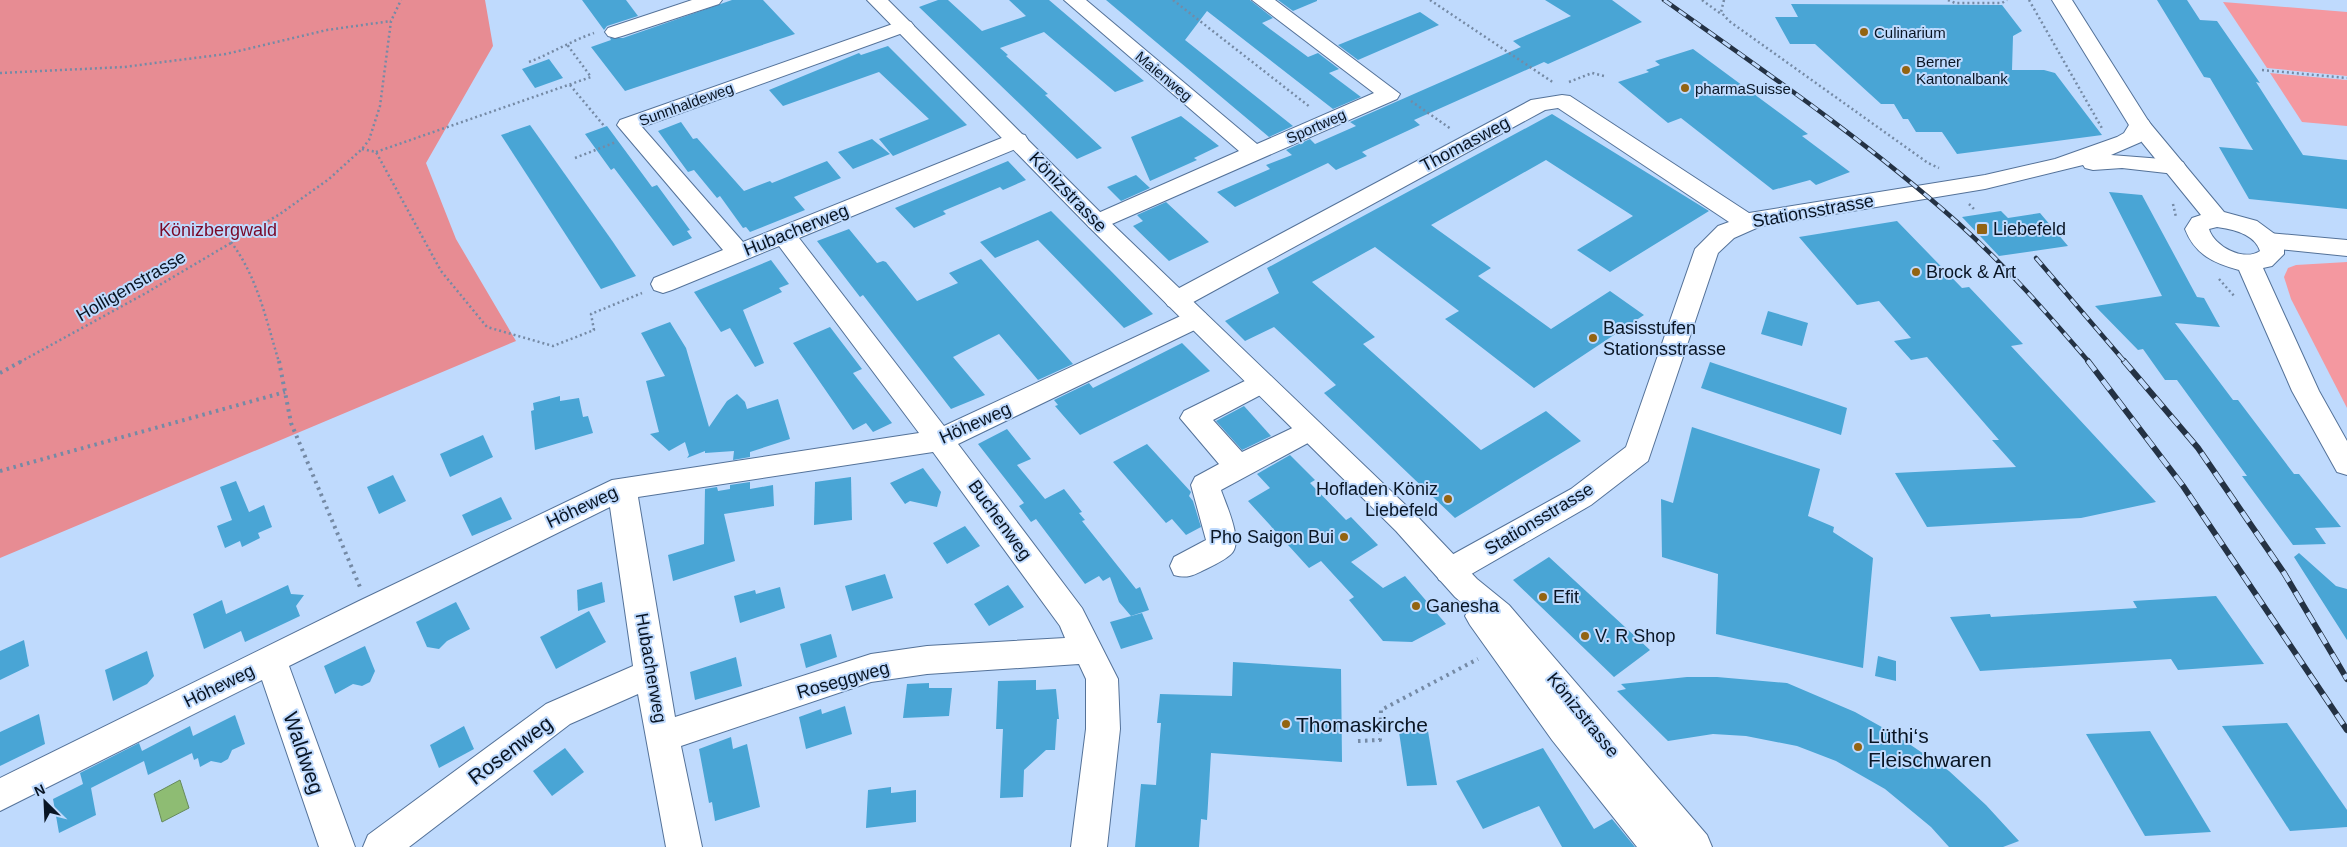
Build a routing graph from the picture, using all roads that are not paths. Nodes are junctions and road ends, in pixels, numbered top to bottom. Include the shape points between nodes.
1 (712, 0) edge
2 (1074, 0) edge
3 (1262, 0) edge
4 (2062, 0) edge
5 (880, 1) edge
6 (904, 26) junction
7 (607, 32) road end
8 (2140, 125) junction
9 (1017, 140) junction
10 (1254, 153) junction
11 (2061, 165) junction
12 (2175, 167) junction
13 (2217, 219) junction
14 (1097, 222) junction
15 (1746, 222) junction
16 (784, 235) junction
17 (2268, 241) junction
18 (2347, 248) edge
19 (739, 253) junction
20 (2248, 262) junction
21 (663, 284) road end
22 (1186, 309) junction
23 (1261, 383) junction
24 (1308, 430) junction
25 (941, 440) junction
26 (2347, 464) edge
27 (1239, 467) junction
28 (622, 488) junction
29 (1185, 566) dead end
30 (1458, 579) junction
31 (1087, 650) junction
32 (271, 660) junction
33 (650, 674) junction
34 (664, 736) junction
35 (0, 795) edge
36 (1657, 845) edge
37 (337, 847) edge
38 (381, 847) edge
39 (684, 847) edge
40 (1089, 847) edge
41 (1694, 847) edge

1 - 7 street
2 - 10 street, Maienweg
3 - 10 street, Sportweg via 1389,94
4 - 8 street
5 - 6 street, Könizstrasse
6 - 9 street, Könizstrasse
6 - 19 street, Sunnhaldeweg via 628,125
8 - 11 street, Stationsstrasse via 2125,142
8 - 12 street
9 - 14 street, Könizstrasse
9 - 16 street, Hubacherweg
10 - 14 street, Sportweg
11 - 12 street, Stationsstrasse via 2122,161
11 - 15 street, Stationsstrasse via 1964,186
12 - 13 street
13 - 17 street via 2252,228
13 - 20 street via 2200,223 2198,235 2203,242 2223,256
14 - 22 street, Könizstrasse
15 - 22 street, Thomasweg via 1562,101 1539,105 1469,142
15 - 30 street, Stationsstrasse via 1726,232 1707,249 1638,453 1581,497
16 - 19 street, Hubacherweg
16 - 25 street, Buchenweg
17 - 18 street
17 - 20 street via 2272,254 2267,259
19 - 21 street, Hubacherweg
20 - 26 street via 2304,387
22 - 23 street, Könizstrasse
22 - 25 street, Höheweg
23 - 24 street, Könizstrasse
23 - 27 street via 1194,418
24 - 27 street
24 - 30 street, Könizstrasse via 1406,523
25 - 28 street, Höheweg
25 - 31 street, Buchenweg via 1071,617
27 - 29 street via 1205,485 1221,535 1221,546
28 - 32 street, Höheweg
28 - 33 street, Hubacherweg
30 - 36 street, Könizstrasse via 1507,654
30 - 41 street, Könizstrasse via 1521,639
31 - 34 street, Roseggweg via 927,660 871,668
31 - 40 street, Buchenweg via 1102,679 1103,729
32 - 35 street, Höheweg
32 - 37 street, Waldweg
33 - 34 street, Hubacherweg
33 - 38 street, Rosenweg via 558,714
34 - 39 street, Hubacherweg

